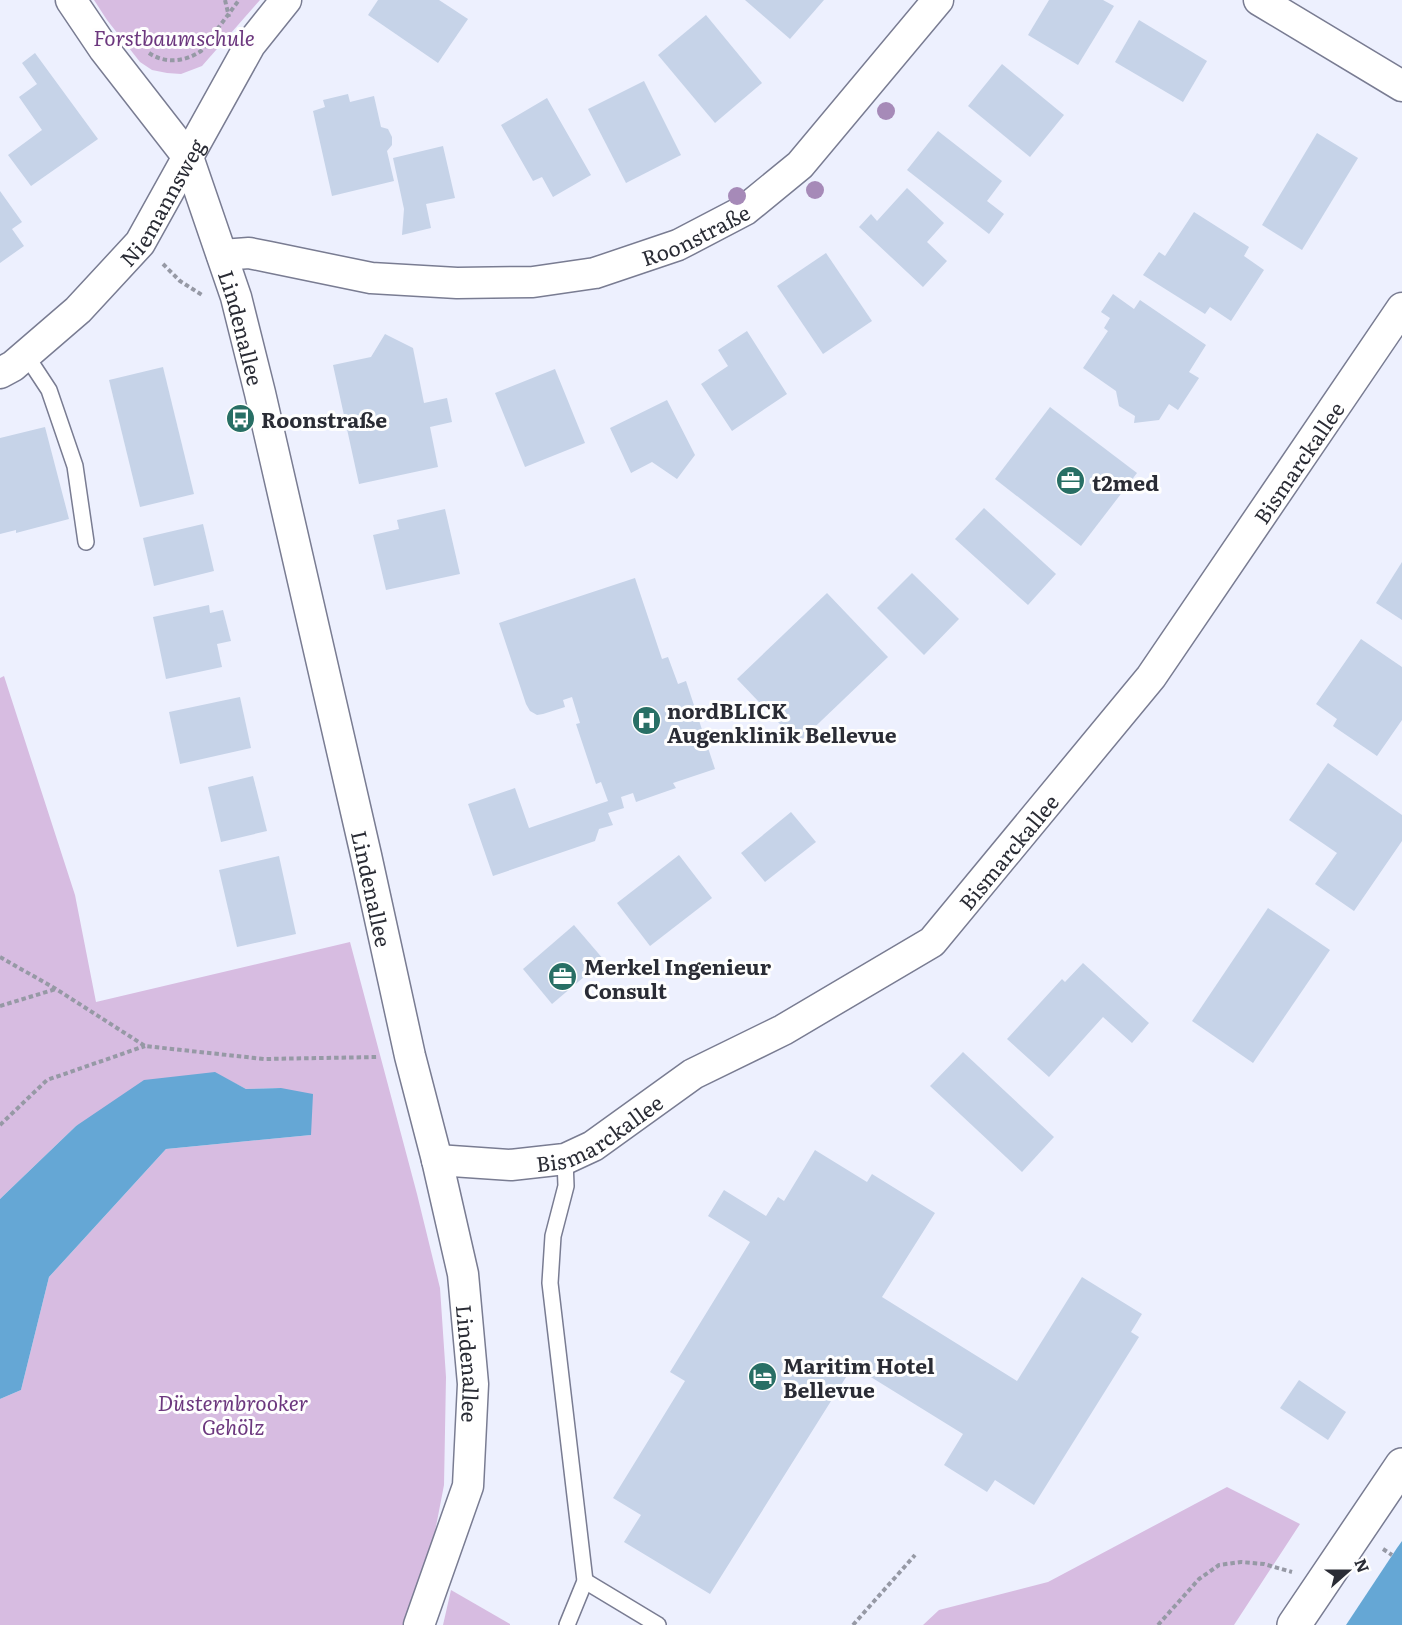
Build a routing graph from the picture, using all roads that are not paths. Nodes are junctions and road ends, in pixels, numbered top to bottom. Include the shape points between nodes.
1 (71, 0) edge
2 (286, 0) edge
3 (938, 0) edge
4 (1259, 0) edge
5 (1402, 86) edge
6 (188, 157) junction
7 (222, 255) junction
8 (1402, 308) edge
9 (26, 355) junction
10 (0, 373) edge
11 (86, 542) dead end
12 (565, 1159) junction
13 (437, 1160) junction
14 (1402, 1465) edge
15 (585, 1581) junction
16 (419, 1625) edge
17 (567, 1625) edge
18 (657, 1625) edge
19 (1294, 1625) edge

1 - 6 street, Lindenallee
2 - 6 street, Niemannsweg via 250,45
3 - 7 street, Roonstraße via 800,165 745,210 678,245 595,273 533,282 457,284 371,278 269,256
4 - 5 street
6 - 7 street, Lindenallee
6 - 9 street, Niemannsweg via 140,243 78,310
7 - 13 street, Lindenallee via 260,393
8 - 12 street, Bismarckallee via 1151,677 932,942 783,1030 693,1074 593,1146
9 - 10 street, Niemannsweg
9 - 11 lane via 49,390 75,466
12 - 13 street, Bismarckallee via 511,1165
12 - 15 lane via 566,1186 552,1236 550,1283
13 - 16 street, Lindenallee via 463,1274 473,1384 468,1486
14 - 19 street
15 - 17 lane
15 - 18 lane

